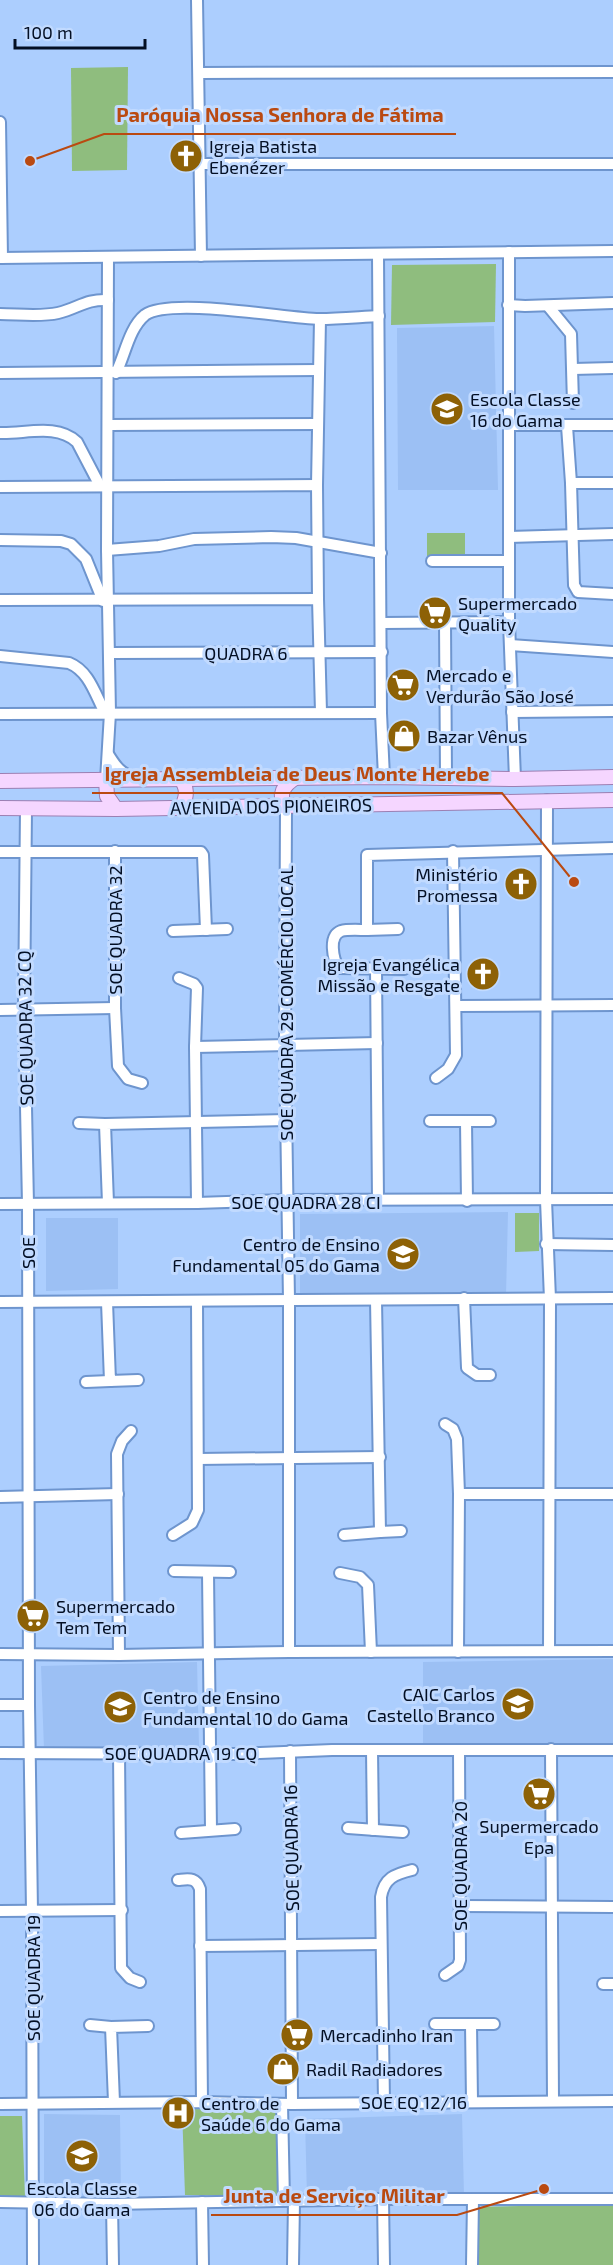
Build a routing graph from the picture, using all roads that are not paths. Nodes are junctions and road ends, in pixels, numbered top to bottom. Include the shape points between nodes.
1 (197, 0) edge
2 (613, 72) edge
3 (199, 73) junction
4 (0, 122) edge
5 (613, 164) edge
6 (0, 165) edge
7 (200, 165) junction
8 (613, 251) edge
9 (508, 252) junction
10 (378, 255) junction
11 (201, 256) junction
12 (108, 257) junction
13 (1, 258) edge
14 (108, 300) junction
15 (613, 303) edge
16 (508, 305) junction
17 (548, 306) junction
18 (0, 314) edge
19 (379, 316) junction
20 (320, 319) junction
21 (613, 368) edge
22 (573, 369) junction
23 (319, 370) junction
24 (0, 373) edge
25 (113, 373) junction
26 (573, 403) dead end
27 (318, 424) junction
28 (108, 425) junction
29 (510, 425) junction
30 (613, 425) edge
31 (567, 426) junction
32 (0, 433) edge
33 (571, 483) junction
34 (613, 483) edge
35 (317, 485) junction
36 (104, 486) junction
37 (0, 487) edge
38 (318, 526) junction
39 (613, 534) edge
40 (573, 536) junction
41 (509, 537) junction
42 (0, 540) edge
43 (318, 543) junction
44 (342, 546) junction
45 (107, 550) junction
46 (381, 553) junction
47 (432, 561) dead end
48 (509, 561) junction
49 (613, 594) edge
50 (318, 599) junction
51 (0, 600) edge
52 (105, 601) junction
53 (509, 621) junction
54 (382, 622) junction
55 (445, 622) junction
56 (510, 645) junction
57 (319, 652) junction
58 (382, 652) junction
59 (613, 652) edge
60 (110, 654) junction
61 (0, 656) edge
62 (613, 711) edge
63 (321, 712) junction
64 (512, 712) junction
65 (107, 713) junction
66 (381, 713) junction
67 (0, 714) edge
68 (108, 753) junction
69 (384, 777) junction
70 (613, 777) edge
71 (180, 778) junction
72 (295, 778) junction
73 (446, 778) junction
74 (138, 779) junction
75 (516, 779) junction
76 (106, 780) junction
77 (0, 781) edge
78 (547, 800) junction
79 (613, 800) edge
80 (286, 806) junction
81 (182, 807) junction
82 (0, 808) edge
83 (26, 809) junction
84 (116, 809) junction
85 (613, 848) edge
86 (546, 850) junction
87 (115, 851) junction
88 (453, 851) junction
89 (0, 852) edge
90 (24, 852) junction
91 (228, 929) dead end
92 (398, 929) dead end
93 (206, 930) junction
94 (367, 930) junction
95 (173, 931) dead end
96 (376, 969) junction
97 (404, 969) dead end
98 (178, 978) dead end
99 (547, 1005) junction
100 (613, 1005) edge
101 (456, 1006) junction
102 (115, 1008) junction
103 (0, 1010) edge
104 (24, 1010) junction
105 (377, 1043) junction
106 (285, 1045) junction
107 (195, 1047) junction
108 (436, 1078) dead end
109 (142, 1083) dead end
110 (286, 1120) junction
111 (430, 1121) dead end
112 (490, 1121) dead end
113 (466, 1122) junction
114 (79, 1123) dead end
115 (196, 1123) junction
116 (105, 1124) junction
117 (613, 1199) edge
118 (288, 1200) junction
119 (546, 1200) junction
120 (378, 1201) junction
121 (467, 1201) junction
122 (108, 1203) junction
123 (197, 1203) junction
124 (0, 1204) edge
125 (28, 1204) junction
126 (546, 1244) junction
127 (613, 1245) edge
128 (464, 1298) junction
129 (613, 1298) edge
130 (550, 1299) junction
131 (289, 1300) junction
132 (376, 1300) junction
133 (197, 1301) junction
134 (0, 1302) edge
135 (28, 1302) junction
136 (107, 1302) junction
137 (490, 1376) dead end
138 (138, 1380) dead end
139 (110, 1381) junction
140 (86, 1382) dead end
141 (445, 1424) dead end
142 (131, 1431) dead end
143 (288, 1456) junction
144 (380, 1456) junction
145 (198, 1458) junction
146 (118, 1494) junction
147 (459, 1494) junction
148 (549, 1494) junction
149 (613, 1494) edge
150 (0, 1497) edge
151 (29, 1497) junction
152 (401, 1531) dead end
153 (380, 1532) junction
154 (173, 1535) dead end
155 (344, 1535) dead end
156 (174, 1571) dead end
157 (230, 1572) dead end
158 (208, 1573) junction
159 (340, 1573) dead end
160 (549, 1651) junction
161 (613, 1651) edge
162 (289, 1652) junction
163 (371, 1652) junction
164 (458, 1652) junction
165 (208, 1653) junction
166 (0, 1654) edge
167 (29, 1654) junction
168 (119, 1655) junction
169 (0, 1705) edge
170 (28, 1705) junction
171 (550, 1749) junction
172 (372, 1750) junction
173 (459, 1750) junction
174 (613, 1750) edge
175 (290, 1751) junction
176 (209, 1752) junction
177 (0, 1753) edge
178 (29, 1753) junction
179 (119, 1753) junction
180 (348, 1828) dead end
181 (235, 1829) dead end
182 (211, 1830) junction
183 (372, 1830) junction
184 (403, 1832) dead end
185 (181, 1833) dead end
186 (412, 1869) dead end
187 (178, 1880) dead end
188 (460, 1906) junction
189 (613, 1907) edge
190 (552, 1908) junction
191 (122, 1910) junction
192 (0, 1911) edge
193 (32, 1911) junction
194 (380, 1944) junction
195 (200, 1946) junction
196 (292, 1946) junction
197 (445, 1975) dead end
198 (140, 1982) dead end
199 (435, 2024) dead end
200 (471, 2024) junction
201 (494, 2024) dead end
202 (90, 2025) dead end
203 (148, 2026) dead end
204 (111, 2027) junction
205 (553, 2101) junction
206 (613, 2101) edge
207 (114, 2102) junction
208 (202, 2102) junction
209 (384, 2102) junction
210 (472, 2102) junction
211 (0, 2104) edge
212 (34, 2104) junction
213 (287, 2104) junction
214 (383, 2199) junction
215 (613, 2199) edge
216 (473, 2200) junction
217 (289, 2201) junction
218 (0, 2202) edge
219 (202, 2202) junction
220 (33, 2203) junction
221 (112, 2204) junction
222 (33, 2265) edge
223 (113, 2265) edge
224 (203, 2265) edge
225 (293, 2265) edge
226 (384, 2265) edge
227 (472, 2265) edge

1 - 3 street
2 - 3 street
3 - 7 street
4 - 6 street
5 - 7 street
6 - 13 street
7 - 11 street
8 - 9 street
9 - 10 street
9 - 16 street
10 - 11 street
10 - 19 street
11 - 12 street
12 - 13 street
12 - 14 street
14 - 18 street via 94,299 55,314
14 - 25 street
15 - 17 street
16 - 17 street
16 - 29 street
17 - 22 street via 571,334
19 - 20 street
19 - 46 street
20 - 23 street
20 - 25 street via 159,309 140,320
21 - 22 street
22 - 26 street
23 - 25 street
23 - 27 street
24 - 25 street
25 - 28 street
27 - 28 street
27 - 35 street
28 - 36 street
29 - 31 street
29 - 41 street
30 - 31 street
31 - 33 street
32 - 36 street via 39,431 72,436
33 - 34 street
33 - 40 street
35 - 36 street
35 - 38 street
36 - 37 street
36 - 45 street
38 - 43 street
38 - 44 street
39 - 40 street
40 - 41 street
40 - 49 street via 574,585 578,592
41 - 48 street
42 - 52 street via 71,544 86,559
43 - 44 street
43 - 45 street via 296,538 218,537
43 - 50 street
44 - 46 street
45 - 52 street
46 - 54 street
47 - 48 street
48 - 53 street
50 - 52 street
50 - 57 street
51 - 52 street
52 - 60 street
53 - 55 street
53 - 56 street
54 - 55 street
54 - 58 street
55 - 73 street
56 - 59 street
56 - 64 street
57 - 58 street, QUADRA 6
57 - 60 street, QUADRA 6
57 - 63 street
58 - 66 street
60 - 65 street
61 - 65 street via 78,667
62 - 64 street
63 - 65 street
63 - 66 street
64 - 75 street
65 - 67 street
65 - 68 street
66 - 69 street
68 - 74 street via 117,769
68 - 76 street
69 - 72 main road, AVENIDA DOS PIONEIROS
69 - 73 main road, AVENIDA DOS PIONEIROS
70 - 75 main road, AVENIDA DOS PIONEIROS
71 - 72 main road, AVENIDA DOS PIONEIROS
71 - 74 main road, AVENIDA DOS PIONEIROS
71 - 81 main road via 186,788
72 - 80 main road via 286,783 282,792
73 - 75 main road, AVENIDA DOS PIONEIROS
74 - 76 main road, AVENIDA DOS PIONEIROS
76 - 77 main road, AVENIDA DOS PIONEIROS
76 - 84 main road via 107,796
78 - 79 main road, AVENIDA DOS PIONEIROS
78 - 80 main road, AVENIDA DOS PIONEIROS
78 - 86 street
80 - 81 main road, AVENIDA DOS PIONEIROS
80 - 106 street, SOE QUADRA 29 COMÉRCIO LOCAL
81 - 84 main road, AVENIDA DOS PIONEIROS
82 - 83 main road, AVENIDA DOS PIONEIROS
83 - 84 main road, AVENIDA DOS PIONEIROS
83 - 90 street, SOE QUADRA 32 CQ
85 - 86 street
86 - 88 street
86 - 99 street
87 - 90 street
87 - 93 street via 202,853
87 - 102 street, SOE QUADRA 32
88 - 94 street via 367,855
88 - 101 street
89 - 90 street
90 - 104 street, SOE QUADRA 32 CQ
91 - 93 street
92 - 94 street
93 - 95 street
94 - 96 street via 337,934 335,961 339,968
96 - 97 street
96 - 105 street
98 - 107 street via 197,988
99 - 100 street
99 - 101 street
99 - 119 street
101 - 108 street via 456,1055 448,1069
102 - 104 street, SOE QUADRA 32
102 - 109 street, SOE QUADRA 32 via 118,1066 128,1079
103 - 104 street, SOE QUADRA 32
104 - 125 street, SOE QUADRA 32 CQ
105 - 106 street
105 - 120 street
106 - 107 street
106 - 110 street, SOE QUADRA 29 COMÉRCIO LOCAL
107 - 115 street
110 - 115 street
110 - 118 street, SOE QUADRA 29 COMÉRCIO LOCAL
111 - 113 street
112 - 113 street
113 - 121 street
114 - 116 street
115 - 116 street
115 - 123 street
116 - 122 street
117 - 119 street, SOE QUADRA 28 CI
118 - 120 street, SOE QUADRA 28 CI
118 - 123 street, SOE QUADRA 28 CI
118 - 131 street
119 - 121 street, SOE QUADRA 28 CI
119 - 126 street
120 - 121 street, SOE QUADRA 28 CI
122 - 123 street, SOE QUADRA 28 CI
122 - 125 street, SOE QUADRA 28 CI
124 - 125 street, SOE QUADRA 28 CI
125 - 135 street, SOE
126 - 127 street
126 - 130 street
128 - 130 street
128 - 132 street
128 - 137 street via 467,1368 477,1375
129 - 130 street
130 - 148 street
131 - 132 street
131 - 133 street
131 - 143 street
132 - 144 street
133 - 136 street
133 - 145 street
134 - 135 street
135 - 136 street
135 - 151 street, SOE
136 - 139 street
138 - 139 street
139 - 140 street
141 - 147 street via 453,1429 457,1439
142 - 146 street via 117,1454
143 - 144 street
143 - 145 street
143 - 162 street
144 - 153 street
145 - 154 street via 198,1510 195,1518
146 - 151 street
146 - 168 street
147 - 148 street
147 - 164 street
148 - 149 street
148 - 160 street
150 - 151 street
151 - 167 street, SOE QUADRA 19
152 - 153 street
153 - 155 street
156 - 158 street
157 - 158 street
158 - 165 street
159 - 163 street via 360,1577 368,1585
160 - 161 street
160 - 164 street
162 - 163 street
162 - 165 street
163 - 164 street
165 - 168 street
165 - 176 street
166 - 167 street
167 - 168 street
167 - 170 street, SOE QUADRA 19
169 - 170 street
170 - 178 street, SOE QUADRA 19
171 - 173 street
171 - 174 street
171 - 190 street
172 - 173 street
172 - 175 street, SOE QUADRA 19 CQ
172 - 183 street
173 - 188 street, SOE QUADRA 20
175 - 176 street, SOE QUADRA 19 CQ
175 - 196 street, SOE QUADRA 16
176 - 179 street, SOE QUADRA 19 CQ
176 - 182 street
177 - 178 street
178 - 179 street, SOE QUADRA 19 CQ
178 - 193 street, SOE QUADRA 19
179 - 191 street
180 - 183 street
181 - 182 street
182 - 185 street
183 - 184 street
186 - 194 street via 391,1876 382,1888
187 - 195 street via 192,1878 199,1884
188 - 190 street
188 - 197 street, SOE QUADRA 20 via 460,1960
189 - 190 street
190 - 205 street
191 - 193 street
191 - 198 street via 121,1968
192 - 193 street
193 - 212 street, SOE QUADRA 19
194 - 196 street
194 - 209 street
195 - 196 street
195 - 208 street
196 - 213 street, SOE QUADRA 16
199 - 200 street
200 - 201 street
200 - 210 street
202 - 204 street
203 - 204 street
204 - 207 street
205 - 206 street, SOE EQ 12/16
205 - 210 street, SOE EQ 12/16
207 - 208 street, SOE EQ 12/16
207 - 212 street, SOE EQ 12/16
208 - 213 street, SOE EQ 12/16
209 - 210 street, SOE EQ 12/16
209 - 213 street, SOE EQ 12/16
211 - 212 street, SOE EQ 12/16
212 - 220 street, SOE QUADRA 19
213 - 217 street, SOE QUADRA 16
214 - 216 street
214 - 217 street
214 - 226 street
215 - 216 street
216 - 227 street
217 - 219 street
217 - 225 street, SOE QUADRA 16
218 - 220 street
219 - 221 street
219 - 224 street
220 - 221 street
220 - 222 street, SOE QUADRA 19
221 - 223 street

